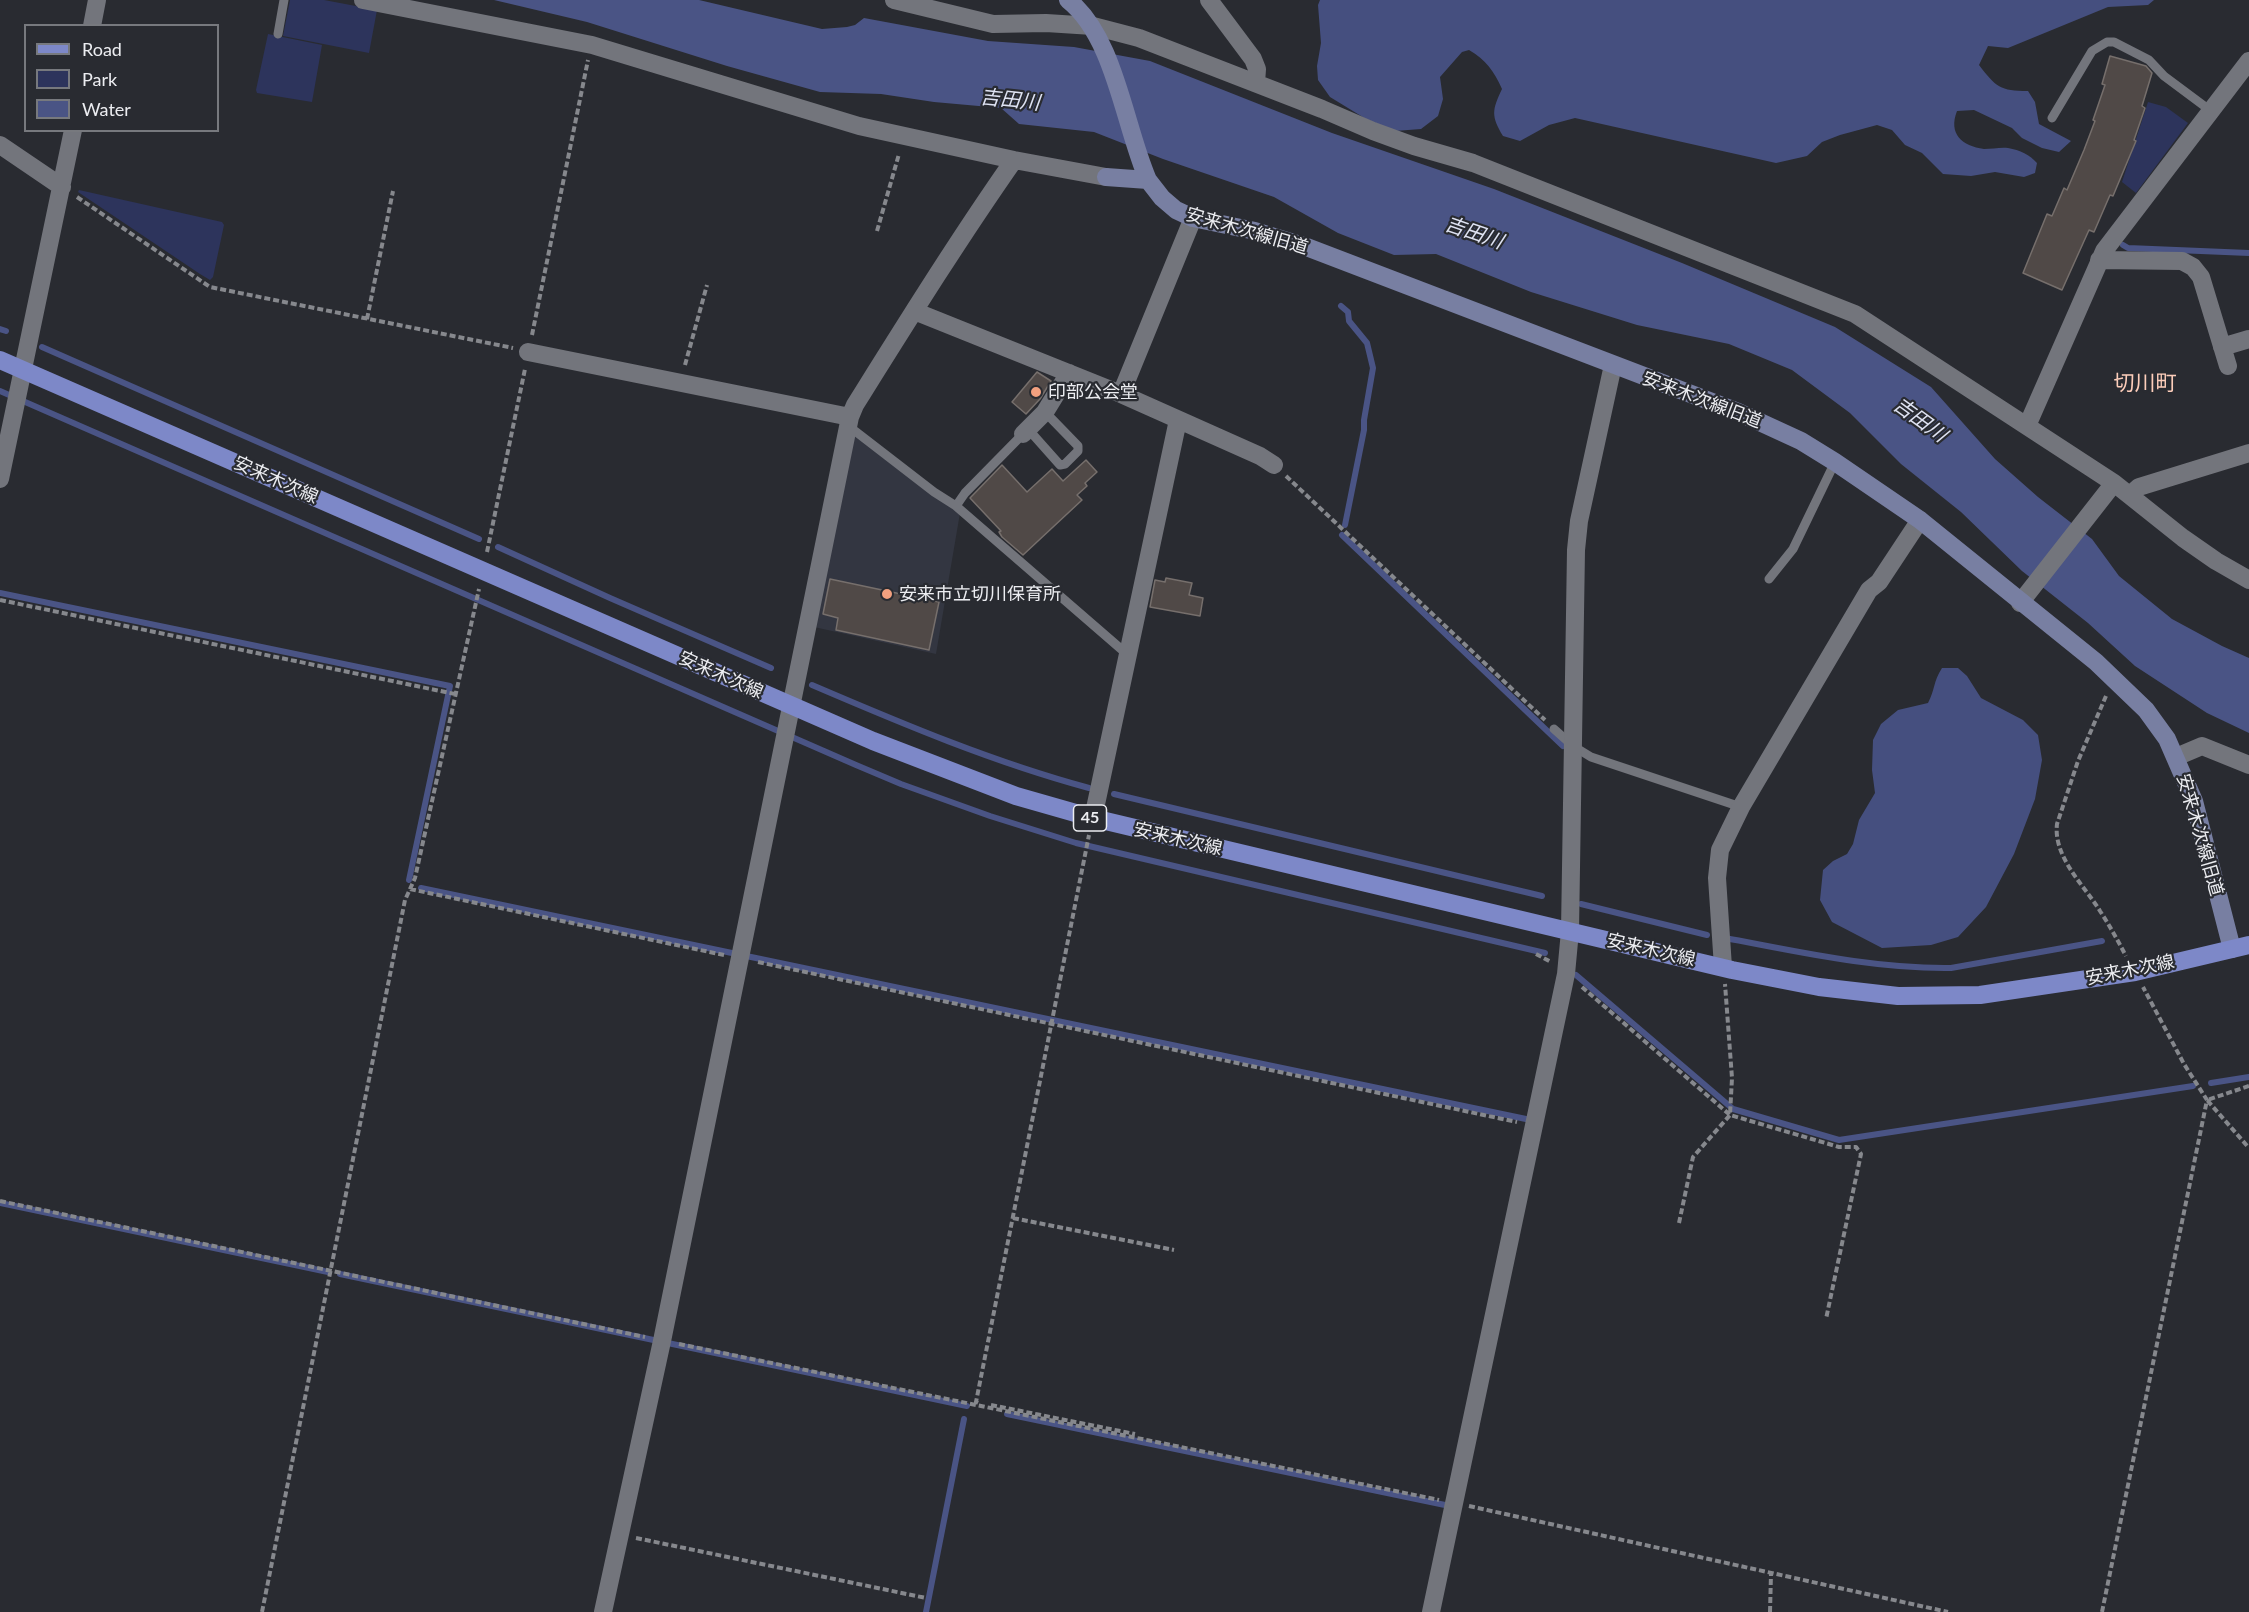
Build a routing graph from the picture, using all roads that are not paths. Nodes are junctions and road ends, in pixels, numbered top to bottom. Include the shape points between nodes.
1 (97, 0) edge
2 (284, 0) edge
3 (363, 0) edge
4 (894, 0) edge
5 (1068, 0) edge
6 (1209, 0) edge
7 (92, 24) edge
8 (1097, 33) junction
9 (278, 34) dead end
10 (2249, 61) edge
11 (1256, 83) junction
12 (2211, 111) junction
13 (2052, 118) dead end
14 (73, 132) edge
15 (0, 146) edge
16 (1014, 160) junction
17 (1146, 176) junction
18 (62, 187) junction
19 (1193, 218) junction
20 (2099, 260) junction
21 (914, 310) junction
22 (2249, 339) edge
23 (2222, 347) junction
24 (528, 352) road end
25 (0, 360) edge
26 (1613, 365) junction
27 (2228, 366) dead end
28 (24, 370) junction
29 (1069, 373) junction
30 (1121, 394) junction
31 (1045, 412) junction
32 (1178, 420) junction
33 (849, 422) junction
34 (2027, 426) junction
35 (1025, 432) junction
36 (2249, 453) edge
37 (1835, 462) junction
38 (1274, 465) road end
39 (0, 479) edge
40 (2111, 487) junction
41 (2130, 495) junction
42 (956, 506) junction
43 (1920, 520) junction
44 (1769, 579) dead end
45 (2249, 580) edge
46 (2026, 596) junction
47 (1128, 655) junction
48 (790, 705) junction
49 (1554, 729) road end
50 (1573, 746) junction
51 (2176, 757) junction
52 (2249, 765) edge
53 (1741, 807) junction
54 (1093, 818) junction
55 (1570, 931) junction
56 (2240, 947) edge
57 (1724, 967) junction
58 (603, 1612) edge
59 (1431, 1612) edge

1 - 7 street
2 - 9 lane
3 - 16 street via 592,45 859,126
4 - 8 street via 993,24 1046,23
5 - 8 street, 安来木次線旧道
6 - 11 street via 1253,58
8 - 11 street via 1139,38
8 - 17 street, 安来木次線旧道
10 - 12 street
11 - 34 street via 1404,143 1473,163 1855,314
12 - 13 lane via 2149,60 2107,42 2092,51
12 - 20 street
14 - 18 street
15 - 18 street
16 - 17 street via 1106,177
16 - 21 street
17 - 19 street, 安来木次線旧道 via 1162,198
18 - 28 street
19 - 26 street, 安来木次線旧道 via 1304,246
19 - 30 street
20 - 23 street via 2182,261 2193,267 2201,277
20 - 34 street
21 - 29 street
21 - 33 street via 855,405
22 - 23 street
23 - 27 street
24 - 33 street via 681,382
25 - 28 main road, 安来木次線 / 45
26 - 37 street, 安来木次線旧道 via 1738,412 1801,441
26 - 50 street via 1579,521
28 - 39 street
28 - 48 main road, 安来木次線 / 45
29 - 30 street
29 - 31 street
30 - 32 street
31 - 35 street
31 - 35 lane via 1077,446 1078,452 1060,465
32 - 38 street
32 - 47 street
33 - 42 lane via 855,431
33 - 48 street
34 - 40 street
35 - 42 lane
36 - 41 street via 2139,487
37 - 43 street, 安来木次線旧道
37 - 44 lane via 1797,541
40 - 41 street
40 - 46 street
41 - 45 street via 2183,538
42 - 47 lane
43 - 46 street, 安来木次線旧道
43 - 53 street via 1879,582 1869,590
46 - 51 street, 安来木次線旧道 via 2146,710
47 - 54 street
48 - 54 main road, 安来木次線 / 45 via 955,774
48 - 58 street via 662,1341
49 - 50 lane
50 - 53 lane via 1591,757
50 - 55 street
51 - 52 street via 2202,746
51 - 56 street, 安来木次線旧道 via 2194,801
53 - 57 street via 1718,859
54 - 55 main road, 安来木次線 / 45
55 - 57 main road, 安来木次線 / 45
55 - 59 street via 1566,974
56 - 57 main road, 安来木次線 / 45 via 2135,972 1980,994 1898,996 1819,987

